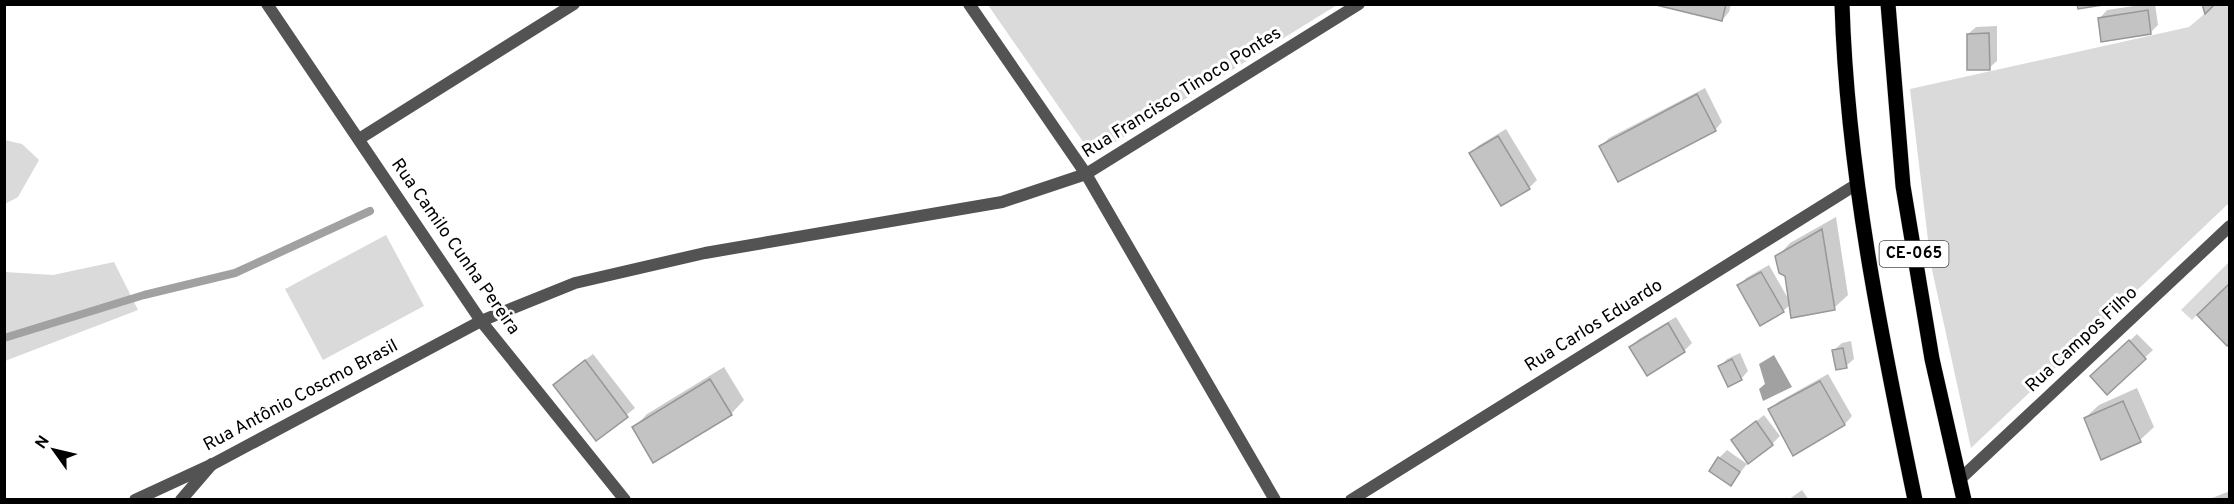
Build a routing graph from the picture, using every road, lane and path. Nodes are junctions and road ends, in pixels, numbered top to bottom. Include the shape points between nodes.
1 (267, 4) edge
2 (574, 4) edge
3 (969, 4) edge
4 (1359, 4) edge
5 (1842, 4) edge
6 (1888, 4) edge
7 (359, 139) junction
8 (1086, 174) junction
9 (1857, 184) junction
10 (2229, 226) edge
11 (481, 321) junction
12 (213, 464) junction
13 (1958, 481) junction
14 (135, 500) edge
15 (181, 500) edge
16 (626, 500) edge
17 (1275, 500) edge
18 (1351, 500) edge
19 (1915, 500) edge
20 (1964, 500) edge

1 - 7 street, Rua Camilo Cunha Pereira
2 - 7 street
3 - 8 street
4 - 8 street, Rua Francisco Tinoco Pontes
5 - 9 main road, CE-065
6 - 13 main road, CE-065 via 1903,186 1932,359
7 - 11 street, Rua Camilo Cunha Pereira
8 - 11 street, Rua Francisco Tinoco Pontes via 1002,202 705,253 575,283
8 - 17 street
9 - 18 street, Rua Carlos Eduardo
9 - 19 main road, CE-065
10 - 13 street, Rua Campos Filho
11 - 12 street, Rua Antônio Coscmo Brasil
11 - 16 street, Rua Camilo Cunha Pereira
12 - 14 street, Rua Antônio Coscmo Brasil
12 - 15 street
13 - 20 main road, CE-065

